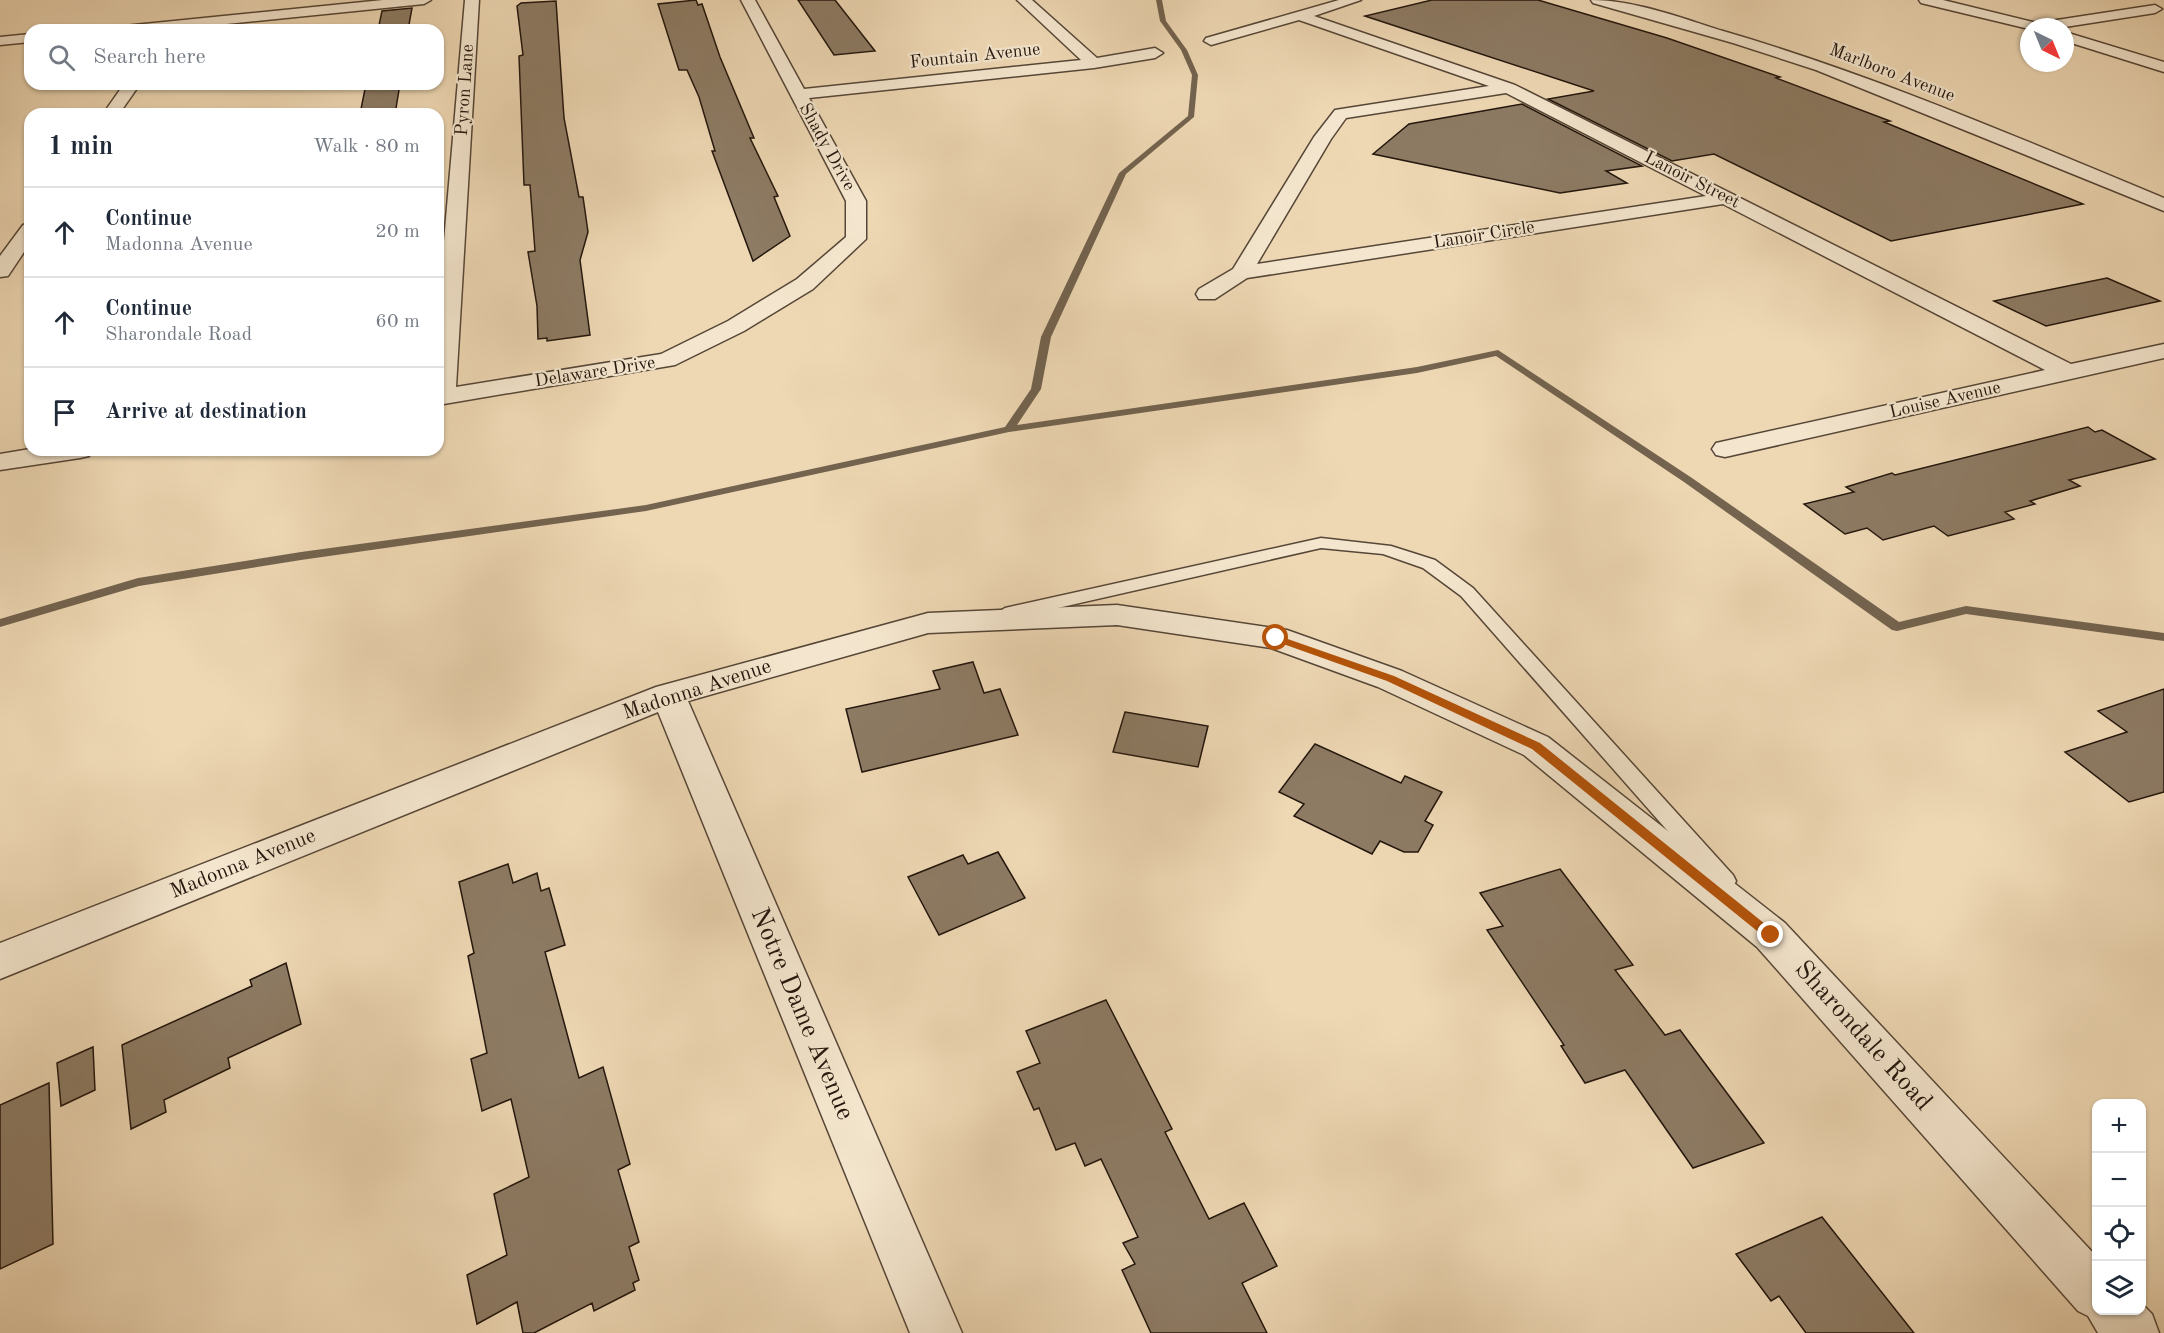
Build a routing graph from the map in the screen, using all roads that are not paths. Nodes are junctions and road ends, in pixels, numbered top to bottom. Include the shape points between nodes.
1 (424, 0) edge
2 (472, 0) edge
3 (748, 0) edge
4 (1024, 0) edge
5 (1354, 0) edge
6 (1598, 0) edge
7 (1926, 0) edge
8 (2155, 9) dead end
9 (1304, 16) junction
10 (2074, 21) edge
11 (2020, 23) edge
12 (207, 24) edge
13 (24, 39) edge
14 (2074, 39) edge
15 (0, 41) edge
16 (1211, 41) dead end
17 (1155, 53) dead end
18 (1094, 63) junction
19 (2164, 67) edge
20 (1509, 88) junction
21 (128, 90) edge
22 (798, 94) junction
23 (115, 108) edge
24 (1727, 198) junction
25 (2164, 205) edge
26 (24, 237) edge
27 (0, 271) edge
28 (1241, 273) junction
29 (805, 284) joint
30 (1207, 294) dead end
31 (2164, 351) edge
32 (444, 359) edge
33 (2067, 372) junction
34 (444, 397) edge
35 (1725, 449) dead end
36 (40, 456) edge
37 (0, 462) edge
38 (979, 620) junction
39 (1390, 679) joint
40 (668, 695) junction
41 (1771, 935) junction
42 (0, 961) edge
43 (2092, 1288) edge
44 (2116, 1315) edge
45 (936, 1333) edge
46 (2133, 1333) edge

1 - 12 street
2 - 32 street, Pyron Lane
3 - 22 street, Shady Drive
4 - 18 street
5 - 9 street
6 - 25 street, Marlboro Avenue via 1819,66
7 - 11 street
8 - 10 street
9 - 16 street
9 - 20 street, Lanoir Street
13 - 15 street
14 - 19 street
17 - 18 street, Fountain Avenue
18 - 22 street, Fountain Avenue
20 - 24 street, Lanoir Street
20 - 28 street, Lanoir Circle via 1341,114
21 - 23 street
22 - 29 street, Shady Drive via 856,201 856,239
24 - 28 street, Lanoir Circle
24 - 33 street, Lanoir Street
26 - 27 street
28 - 30 street, Lanoir Circle
29 - 34 street, Delaware Drive via 736,326 667,360
31 - 33 street, Louise Avenue
33 - 35 street, Louise Avenue
36 - 37 street
38 - 39 street, Madonna Avenue via 1117,615 1276,638
38 - 40 street, Madonna Avenue via 928,623
38 - 41 lane via 1321,543 1384,549 1429,564 1467,592 1642,784
39 - 41 street, Sharondale Road via 1536,746
40 - 42 street, Madonna Avenue
40 - 45 street, Notre Dame Avenue
41 - 43 street, Sharondale Road
44 - 46 street

